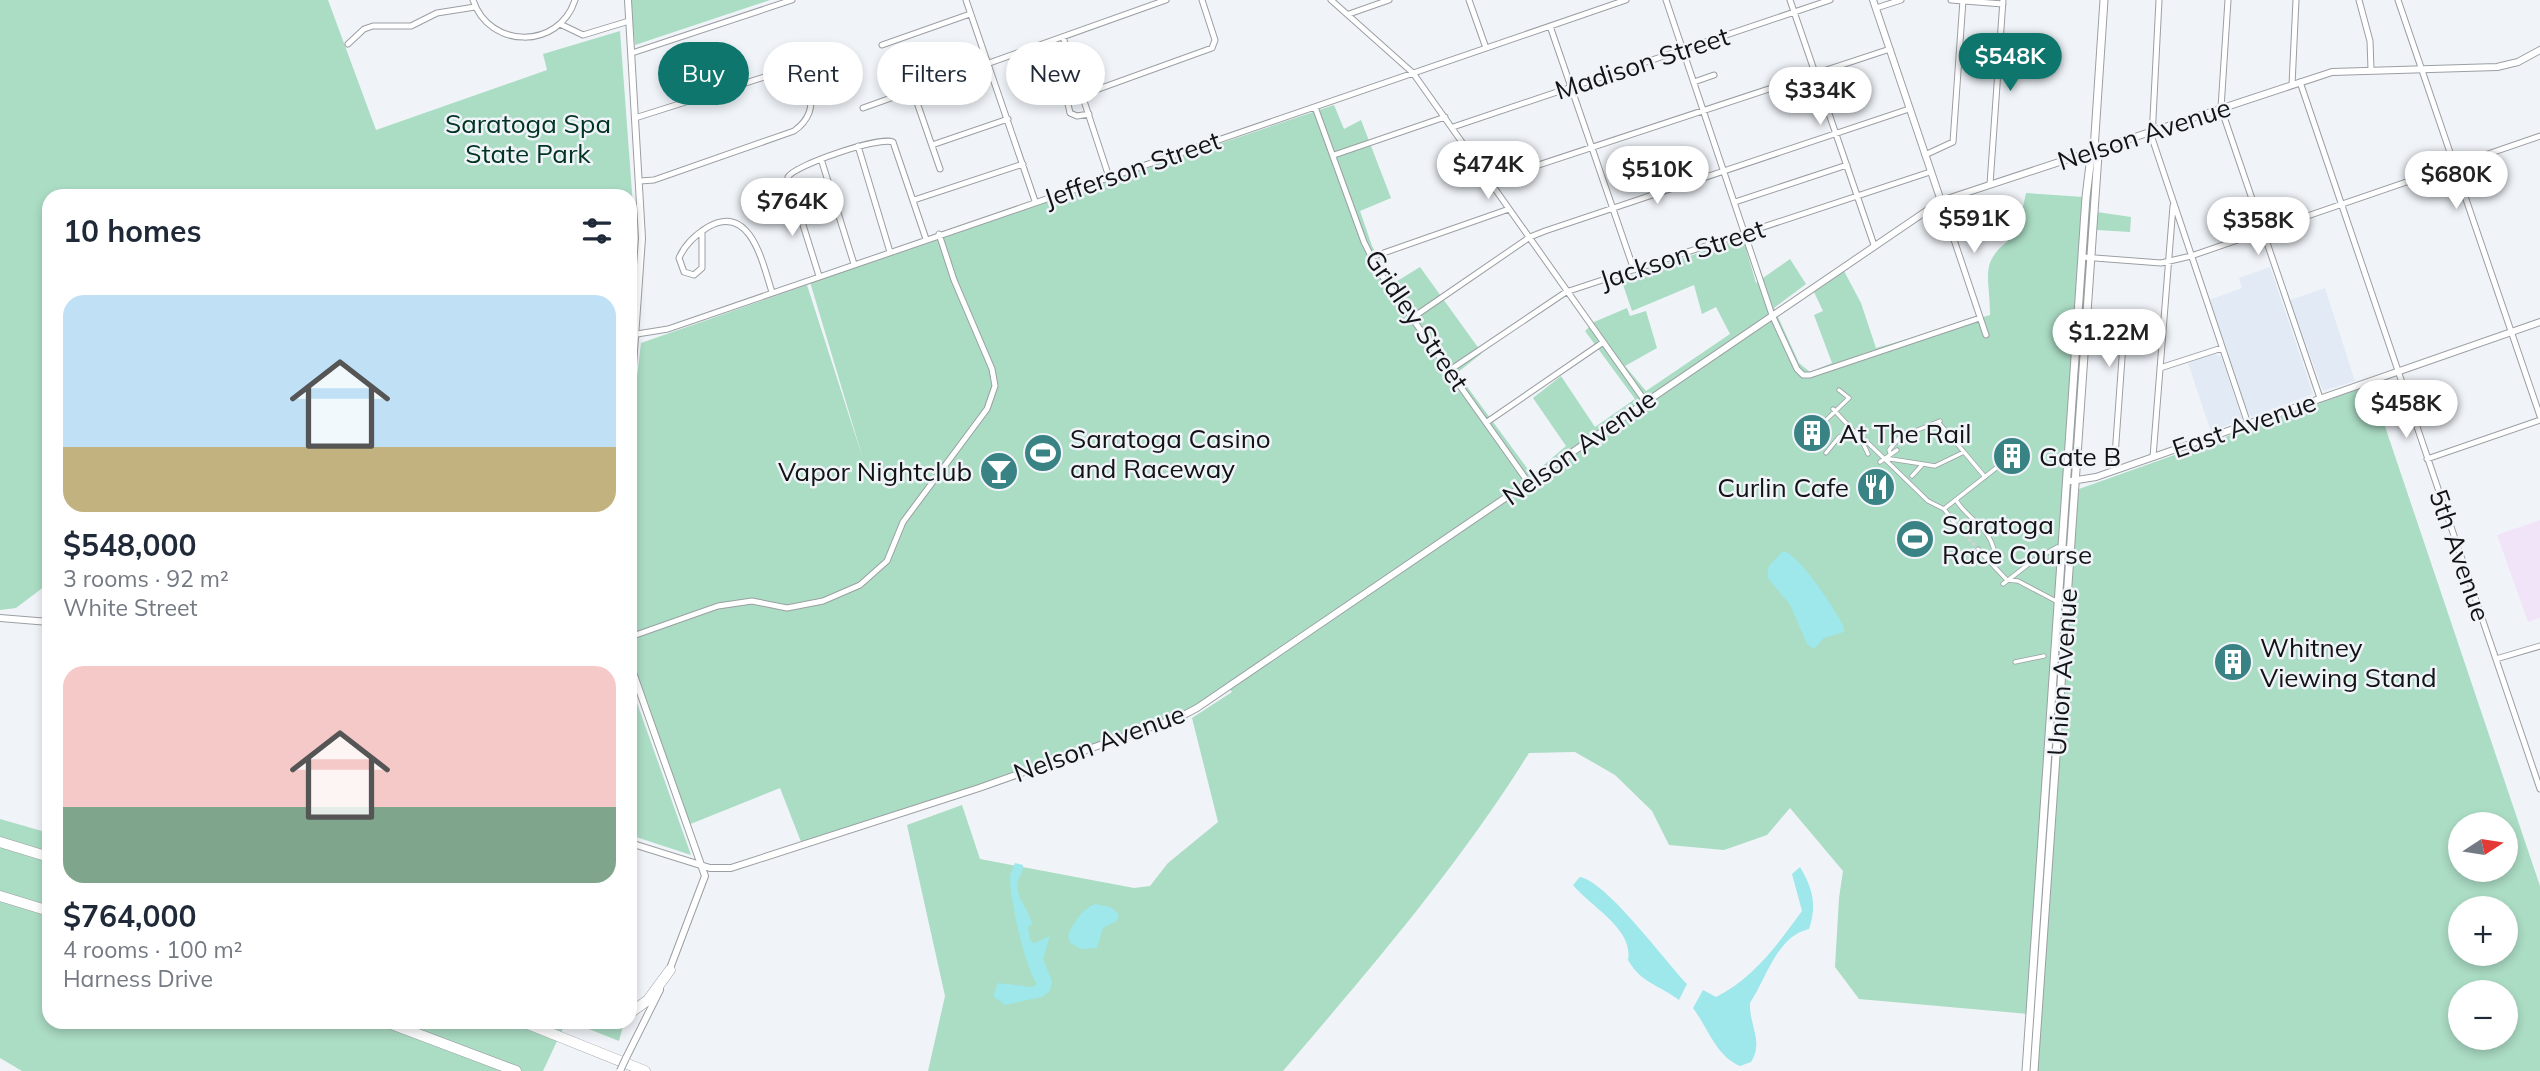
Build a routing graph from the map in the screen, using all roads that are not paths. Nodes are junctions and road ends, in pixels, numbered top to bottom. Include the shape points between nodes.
1 (472, 0) edge
2 (575, 0) edge
3 (628, 0) edge
4 (792, 0) edge
5 (966, 0) edge
6 (1166, 0) edge
7 (1202, 0) edge
8 (1331, 0) edge
9 (1390, 0) edge
10 (1469, 0) edge
11 (1626, 0) edge
12 (1666, 0) edge
13 (1790, 0) edge
14 (1830, 0) edge
15 (1873, 0) edge
16 (1901, 0) edge
17 (1951, 0) edge
18 (2104, 0) edge
19 (2159, 0) edge
20 (2228, 0) edge
21 (2297, 0) edge
22 (2359, 0) edge
23 (2398, 0) edge
24 (1963, 1) edge
25 (2003, 2) edge
26 (1605, 3) edge
27 (475, 7) junction
28 (1875, 8) junction
29 (1794, 12) junction
30 (970, 14) junction
31 (1349, 14) junction
32 (629, 21) junction
33 (560, 24) junction
34 (1549, 26) junction
35 (1063, 37) junction
36 (891, 42) edge
37 (981, 42) edge
38 (1065, 42) edge
39 (348, 44) dead end
40 (1486, 48) junction
41 (1890, 49) junction
42 (1683, 50) junction
43 (2540, 50) edge
44 (632, 52) junction
45 (992, 63) edge
46 (2421, 68) junction
47 (2371, 69) junction
48 (992, 73) edge
49 (1413, 73) junction
50 (1815, 74) junction
51 (1714, 75) dead end
52 (1694, 82) junction
53 (2300, 82) junction
54 (2291, 85) junction
55 (1105, 86) edge
56 (1570, 86) junction
57 (877, 103) edge
58 (918, 105) edge
59 (1068, 105) edge
60 (1086, 105) edge
61 (1315, 107) junction
62 (863, 108) dead end
63 (2221, 108) junction
64 (1909, 109) junction
65 (1704, 111) junction
66 (1089, 114) junction
67 (1445, 117) junction
68 (635, 118) junction
69 (1008, 120) junction
70 (1453, 127) junction
71 (2151, 131) junction
72 (1836, 135) junction
73 (2540, 136) edge
74 (932, 145) junction
75 (858, 146) junction
76 (1591, 148) junction
77 (2094, 150) junction
78 (1334, 155) junction
79 (1925, 155) junction
80 (822, 162) junction
81 (1023, 164) junction
82 (1847, 165) junction
83 (2454, 167) junction
84 (940, 169) dead end
85 (1725, 172) junction
86 (1930, 172) junction
87 (1110, 177) junction
88 (640, 181) junction
89 (1490, 181) junction
90 (1990, 184) junction
91 (1857, 196) junction
92 (914, 200) junction
93 (1035, 201) junction
94 (1941, 201) junction
95 (1735, 202) junction
96 (2173, 203) junction
97 (2341, 205) junction
98 (1612, 207) junction
99 (1509, 209) junction
100 (702, 231) junction
101 (2263, 232) junction
102 (1745, 233) junction
103 (939, 234) junction
104 (1530, 237) junction
105 (926, 239) junction
106 (1874, 245) junction
107 (890, 252) junction
108 (2191, 256) junction
109 (1372, 257) junction
110 (2082, 257) junction
111 (2092, 257) junction
112 (2168, 262) junction
113 (854, 264) junction
114 (1634, 270) junction
115 (819, 276) junction
116 (772, 292) junction
117 (1566, 292) junction
118 (1772, 315) junction
119 (1412, 318) junction
120 (1980, 318) junction
121 (2540, 322) edge
122 (2163, 329) junction
123 (2511, 332) junction
124 (637, 334) joint
125 (1986, 335) dead end
126 (1602, 343) junction
127 (2221, 348) junction
128 (2160, 368) junction
129 (1450, 370) junction
130 (2396, 371) junction
131 (1839, 390) dead end
132 (2320, 398) junction
133 (1645, 401) junction
134 (1834, 410) junction
135 (1814, 416) dead end
136 (2540, 418) edge
137 (1487, 422) junction
138 (2248, 424) junction
139 (1854, 432) junction
140 (1861, 439) junction
141 (1824, 444) dead end
142 (1897, 450) dead end
143 (1964, 452) junction
144 (1890, 453) junction
145 (1868, 454) dead end
146 (2023, 454) dead end
147 (2153, 457) junction
148 (2427, 459) junction
149 (1882, 460) junction
150 (1923, 464) junction
151 (2114, 470) junction
152 (1912, 476) dead end
153 (1985, 477) junction
154 (2070, 481) junction
155 (1528, 482) junction
156 (1956, 500) junction
157 (1944, 509) junction
158 (1954, 522) tunnel mouth
159 (2066, 548) junction
160 (1978, 549) tunnel mouth
161 (2040, 557) dead end
162 (2034, 560) dead end
163 (1988, 561) junction
164 (2005, 582) junction
165 (2059, 601) junction
166 (0, 618) edge
167 (42, 621) edge
168 (637, 635) edge
169 (2540, 646) edge
170 (2045, 656) dead end
171 (2496, 660) junction
172 (2015, 662) dead end
173 (637, 683) edge
174 (2540, 789) edge
175 (0, 842) edge
176 (637, 845) edge
177 (42, 855) edge
178 (702, 864) junction
179 (0, 896) edge
180 (42, 909) edge
181 (670, 970) junction
182 (637, 1008) edge
183 (405, 1029) edge
184 (540, 1029) edge
185 (516, 1071) edge
186 (620, 1071) edge
187 (645, 1071) edge
188 (2026, 1071) edge
189 (2034, 1071) edge

1 - 27 street
2 - 33 street
3 - 32 street
4 - 44 street
5 - 30 street
6 - 35 street
7 - 55 street via 1212,48
8 - 31 street
9 - 31 street
10 - 40 street
11 - 26 street, Jefferson Street
12 - 42 street
13 - 29 street
14 - 29 street, Madison Street
15 - 28 street
16 - 28 street
17 - 24 street
18 - 77 main road, Union Avenue
19 - 71 street
20 - 63 street
21 - 54 street
22 - 47 street via 2371,41
23 - 46 street
24 - 25 street
24 - 79 street via 1953,142
25 - 90 street
26 - 34 street, Jefferson Street
27 - 33 street via 497,32 513,37 546,34
27 - 39 street via 437,13 411,26 373,26
28 - 41 street
29 - 42 street, Madison Street
29 - 50 street
30 - 36 street
30 - 37 street
31 - 49 street
32 - 33 street via 583,34
32 - 44 street
34 - 40 street, Jefferson Street
34 - 56 street
35 - 38 street
35 - 45 street
40 - 49 street, Jefferson Street
41 - 50 street
41 - 64 street
42 - 52 street
42 - 56 street, Madison Street
43 - 46 street, Nelson Avenue via 2497,67
44 - 68 street
46 - 47 street, Nelson Avenue
46 - 83 street
47 - 53 street, Nelson Avenue via 2332,72
48 - 69 street
49 - 61 street, Jefferson Street
49 - 67 street
50 - 65 street
50 - 72 street
51 - 52 street
52 - 65 street
53 - 54 street, Nelson Avenue
53 - 97 street, 5th Avenue
54 - 63 street, Nelson Avenue
56 - 70 street, Madison Street
56 - 76 street
57 - 62 street
58 - 74 street
59 - 66 street via 1070,113
60 - 66 street
61 - 78 street, Gridley Street
61 - 87 street, Jefferson Street
63 - 71 street, Nelson Avenue
63 - 101 street
64 - 72 street
64 - 79 street
65 - 76 street
65 - 85 street
66 - 87 street
67 - 70 street
67 - 78 street
68 - 88 street
68 - 88 street via 774,74 795,76 811,100 808,117 794,131
69 - 74 street
69 - 81 street
70 - 89 street
71 - 77 street, Nelson Avenue
71 - 96 street
72 - 82 street
72 - 85 street
73 - 83 street
74 - 84 street
75 - 80 street
75 - 92 street via 887,140 896,144
75 - 107 street
76 - 89 street
76 - 98 street
77 - 90 street, Nelson Avenue
77 - 110 main road, Union Avenue
77 - 111 main road, Union Avenue via 2098,155
78 - 109 street, Gridley Street
79 - 86 street
80 - 113 street
80 - 115 street via 788,177
81 - 92 street
81 - 93 street
82 - 91 street
82 - 95 street
83 - 97 street
83 - 123 street
85 - 95 street
85 - 98 street
86 - 91 street, Jackson Street
86 - 94 street
87 - 93 street, Jefferson Street
88 - 124 street
89 - 99 street
90 - 94 street, Nelson Avenue
91 - 102 street, Jackson Street
91 - 106 street
92 - 105 street
93 - 103 street, Jefferson Street
94 - 106 street, Nelson Avenue
94 - 120 street
95 - 102 street
96 - 108 street
96 - 112 street
97 - 101 street
97 - 130 street, 5th Avenue
98 - 104 street
98 - 114 street
99 - 104 street
99 - 109 street
100 - 100 street via 684,246 679,258 680,268 688,275 703,264
100 - 116 street via 723,222 743,227 756,244
101 - 108 street
101 - 132 street
102 - 114 street, Jackson Street
102 - 118 street
103 - 105 street, Jefferson Street
103 - 168 street via 995,386 987,409 904,522 887,561 860,585 823,601 787,608 752,601 718,606
104 - 117 street
104 - 119 street
105 - 107 street, Jefferson Street
106 - 118 street, Nelson Avenue
107 - 113 street, Jefferson Street
108 - 112 street
108 - 127 street
109 - 119 street, Gridley Street
110 - 111 street
110 - 154 main road, Union Avenue
111 - 112 street
111 - 154 main road, Union Avenue
112 - 122 street
113 - 115 street, Jefferson Street
114 - 117 street, Jackson Street
115 - 116 street, Jefferson Street
116 - 124 street, Jefferson Street via 659,332
117 - 126 street
117 - 129 street, Jackson Street
118 - 120 street via 1797,369 1806,376
118 - 133 street, Nelson Avenue
119 - 129 street, Gridley Street
120 - 125 street
121 - 123 street, East Avenue
122 - 128 street
122 - 151 street via 2124,330
123 - 130 street, East Avenue
123 - 136 street
126 - 133 street
126 - 137 street
127 - 128 street
127 - 138 street
128 - 147 street
129 - 137 street, Gridley Street
130 - 132 street, East Avenue
130 - 148 street, 5th Avenue
131 - 134 street via 1849,398
132 - 138 street, East Avenue
133 - 155 street, Nelson Avenue
134 - 135 street via 1824,423
134 - 139 street
136 - 148 street
137 - 155 street, Gridley Street
138 - 147 street, East Avenue
139 - 140 street
139 - 141 street via 1839,437 1829,451
140 - 145 street
140 - 149 street
142 - 144 street
143 - 144 street via 1939,422 1900,437
143 - 150 street via 1935,466
143 - 153 street
144 - 149 street
146 - 153 street via 2006,460
147 - 151 street, East Avenue
148 - 171 street, 5th Avenue
149 - 150 street
149 - 157 street via 1928,501
150 - 152 street
151 - 154 street, East Avenue
153 - 156 street
154 - 159 main road, Union Avenue
155 - 178 street, Nelson Avenue via 1182,716 768,858 726,869
156 - 157 street
156 - 163 street via 1991,538 1994,550
157 - 158 street
159 - 161 street
159 - 165 main road, Union Avenue
159 - 189 main road, Union Avenue
160 - 163 street
162 - 164 street
163 - 164 street
164 - 165 street via 2018,580
165 - 188 main road, Union Avenue
166 - 167 street
169 - 171 street
170 - 172 street
171 - 174 street, 5th Avenue
173 - 178 street
175 - 177 highway
176 - 178 street, Nelson Avenue
178 - 181 street via 702,890
179 - 180 highway
181 - 182 highway
181 - 186 street, bridge
183 - 185 highway
184 - 187 highway

